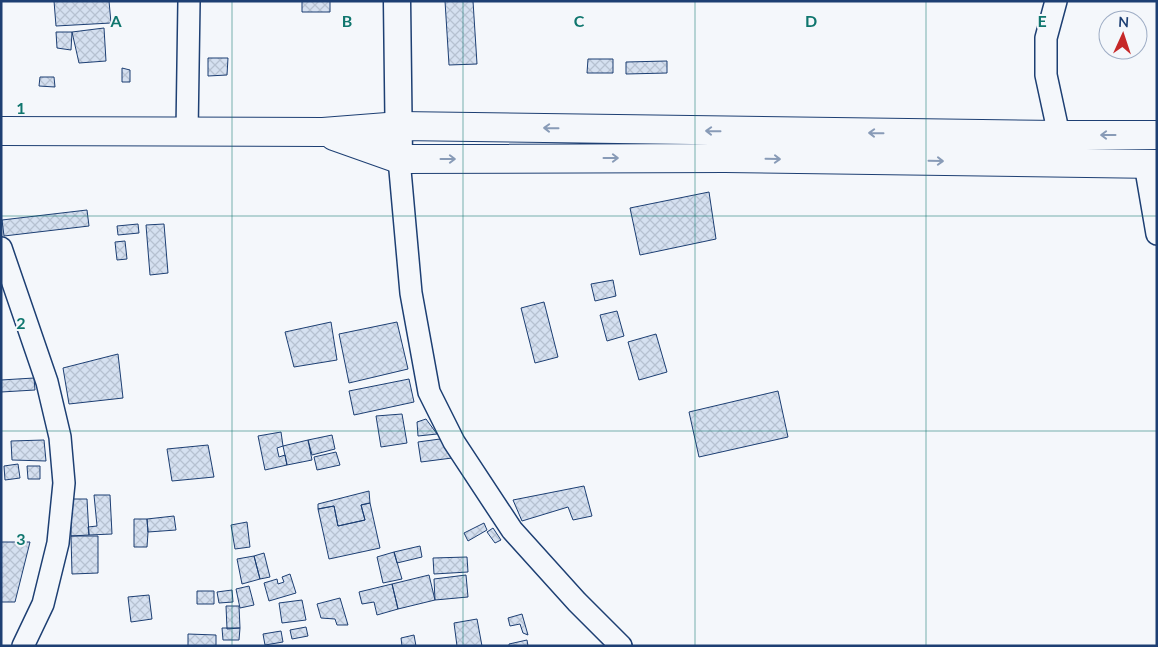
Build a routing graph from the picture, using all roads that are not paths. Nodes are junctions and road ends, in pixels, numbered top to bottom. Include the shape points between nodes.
1 (189, 1) edge
2 (397, 1) edge
3 (1056, 1) edge
4 (400, 126) junction
5 (1, 131) edge
6 (188, 132) junction
7 (323, 132) junction
8 (1059, 135) junction
9 (1157, 135) edge
10 (400, 159) junction
11 (1151, 164) edge
12 (1157, 234) edge
13 (1, 248) edge
14 (23, 646) edge
15 (621, 646) edge

1 - 6 street
2 - 4 street
3 - 8 street via 1046,38 1046,75
4 - 7 main road
8 -> 4 main road
4 - 10 street
5 - 6 main road
6 - 7 main road
7 - 10 main road
9 -> 8 main road
10 -> 11 main road via 725,158
10 - 15 street via 411,293 429,392 454,442 512,530
11 - 12 street
13 - 14 street via 47,382 60,437 64,483 58,543 43,604

